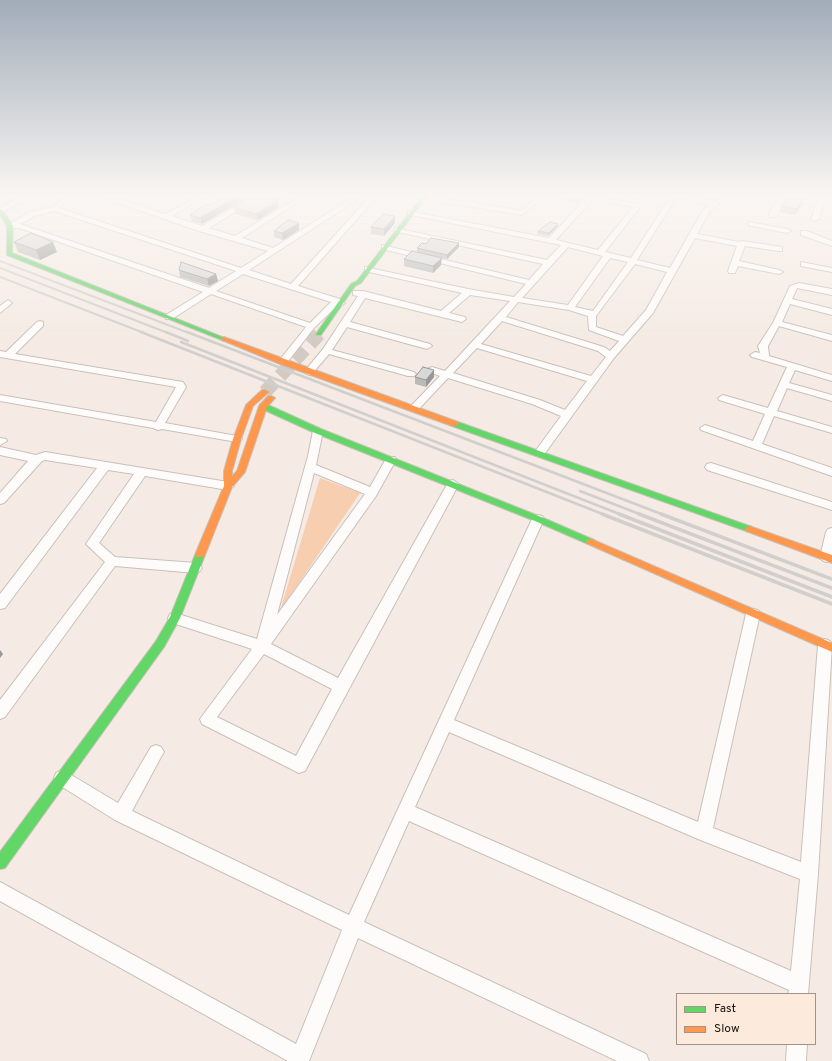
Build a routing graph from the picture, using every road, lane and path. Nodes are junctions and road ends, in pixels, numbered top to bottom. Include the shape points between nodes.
1 (9, 244) edge
2 (71, 244) edge
3 (160, 244) edge
4 (250, 244) edge
5 (287, 244) edge
6 (332, 244) edge
7 (388, 244) edge
8 (459, 244) edge
9 (566, 244) joint
10 (611, 244) edge
11 (644, 244) edge
12 (687, 244) edge
13 (743, 244) edge
14 (766, 244) edge
15 (385, 247) junction
16 (779, 249) dead end
17 (0, 251) edge
18 (275, 251) junction
19 (9, 254) junction
20 (604, 254) junction
21 (632, 261) junction
22 (548, 263) junction
23 (804, 264) dead end
24 (368, 269) junction
25 (832, 270) edge
26 (245, 271) junction
27 (672, 271) junction
28 (780, 272) dead end
29 (359, 282) junction
30 (531, 283) junction
31 (294, 286) junction
32 (210, 291) junction
33 (468, 292) junction
34 (832, 292) edge
35 (349, 298) junction
36 (515, 300) junction
37 (788, 301) junction
38 (8, 303) dead end
39 (570, 308) junction
40 (0, 310) edge
41 (832, 312) edge
42 (444, 313) junction
43 (592, 315) junction
44 (169, 317) junction
45 (500, 318) junction
46 (462, 319) dead end
47 (344, 323) junction
48 (777, 323) junction
49 (40, 324) dead end
50 (311, 326) junction
51 (322, 335) tunnel mouth
52 (832, 338) edge
53 (625, 340) junction
54 (475, 345) junction
55 (427, 346) dead end
56 (327, 351) junction
57 (4, 354) edge
58 (611, 356) junction
59 (283, 362) junction
60 (792, 366) junction
61 (432, 370) edge
62 (309, 372) junction
63 (410, 374) dead end
64 (446, 374) junction
65 (832, 378) edge
66 (593, 380) junction
67 (783, 384) junction
68 (0, 398) edge
69 (723, 398) dead end
70 (832, 398) edge
71 (263, 406) junction
72 (413, 409) junction
73 (770, 412) junction
74 (567, 415) junction
75 (158, 427) junction
76 (705, 428) dead end
77 (832, 430) edge
78 (318, 431) junction
79 (237, 439) junction
80 (0, 445) edge
81 (756, 446) junction
82 (539, 453) junction
83 (38, 459) junction
84 (391, 460) junction
85 (105, 466) junction
86 (310, 467) junction
87 (711, 467) dead end
88 (832, 472) edge
89 (141, 473) junction
90 (453, 484) junction
91 (228, 486) junction
92 (372, 492) junction
93 (0, 500) edge
94 (832, 506) edge
95 (538, 519) junction
96 (832, 532) edge
97 (829, 558) edge
98 (112, 561) junction
99 (196, 568) junction
100 (0, 604) edge
101 (753, 614) junction
102 (176, 618) junction
103 (262, 646) junction
104 (829, 646) edge
105 (341, 687) junction
106 (0, 712) edge
107 (444, 722) junction
108 (156, 752) dead end
109 (62, 778) junction
110 (406, 811) junction
111 (121, 814) junction
112 (704, 833) junction
113 (0, 863) edge
114 (809, 874) junction
115 (0, 891) edge
116 (353, 926) junction
117 (798, 989) edge
118 (796, 1045) edge
119 (305, 1059) edge
120 (639, 1061) edge
121 (796, 1061) edge

1 - 19 street
2 - 32 street
3 - 26 street
4 - 18 street
5 - 18 street
6 - 31 street
7 - 15 street
8 - 22 street
9 - 20 street
9 - 22 street
10 - 20 street
11 - 21 street
12 - 27 street
13 - 28 street via 734,267
14 - 16 street
15 - 24 street
15 - 30 street
17 - 19 street
18 - 26 street
19 - 44 street
20 - 21 street
20 - 39 street
21 - 27 street
21 - 43 street
22 - 30 street
23 - 25 street
24 - 29 street
24 - 33 street
26 - 31 street
26 - 32 street
27 - 53 street via 650,311
29 - 35 street
29 - 35 street via 353,285
30 - 36 street
31 - 35 street
32 - 44 street
32 - 50 street
33 - 36 street
33 - 42 street
34 - 37 street via 794,286
35 - 42 street
35 - 47 street
35 - 50 street
35 - 51 street
36 - 39 street
36 - 45 street
37 - 41 street
37 - 48 street
38 - 40 street
39 - 43 street
42 - 46 street
43 - 53 street via 592,328
44 - 59 street
45 - 54 street
45 - 58 street via 601,349
47 - 55 street
47 - 56 street
48 - 52 street
48 - 60 street via 763,346 760,357
49 - 57 street
50 - 59 street
53 - 58 street
54 - 64 street
54 - 66 street
56 - 62 street
56 - 63 street
57 - 75 street via 180,384 181,387
58 - 66 street
59 - 62 street
60 - 65 street
60 - 67 street
61 - 64 street
62 - 72 street
64 - 72 street
64 - 74 street via 536,402
66 - 74 street
67 - 70 street
67 - 73 street
68 - 75 street
69 - 73 street
71 - 78 street
71 - 79 street via 270,393 250,405
71 - 91 street via 241,472
72 - 82 street
73 - 77 street
73 - 81 street
74 - 82 street
75 - 79 street
76 - 81 street
78 - 84 street
78 - 86 street
79 - 91 street via 228,471
80 - 83 street
81 - 88 street
82 - 97 street
83 - 85 street via 45,456
83 - 93 street
84 - 90 street
84 - 92 street
85 - 89 street
85 - 100 street
86 - 92 street
86 - 103 street
87 - 94 street
89 - 91 street
89 - 98 street via 92,544
90 - 95 street
90 - 105 street
91 - 99 street
92 - 103 street
95 - 101 street
95 - 107 street
96 - 97 street
98 - 99 street
98 - 106 street
99 - 102 street
101 - 104 street
101 - 112 street
102 - 103 street
102 - 109 street via 160,644
103 - 105 street
103 - 105 street via 207,720 299,766
104 - 114 street
107 - 110 street
107 - 112 street
108 - 111 street
109 - 111 street
109 - 113 street
110 - 116 street
110 - 117 street
111 - 116 street
112 - 114 street
114 - 117 street
115 - 119 street
116 - 119 street
116 - 120 street
118 - 121 street

